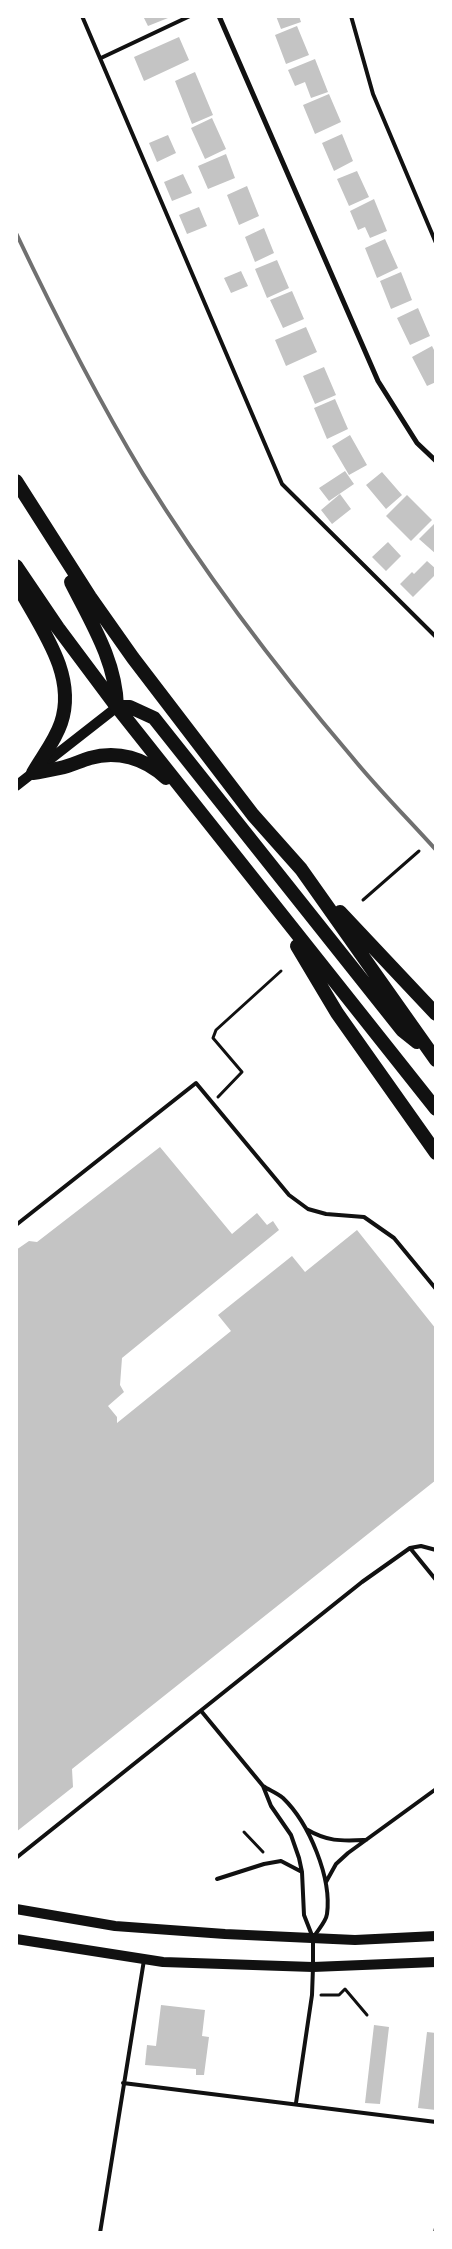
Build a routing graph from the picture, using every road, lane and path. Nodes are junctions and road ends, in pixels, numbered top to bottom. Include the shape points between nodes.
1 (82, 16) edge
2 (190, 16) edge
3 (219, 16) edge
4 (351, 16) edge
5 (101, 58) junction
6 (436, 243) edge
7 (436, 461) edge
8 (16, 481) edge
9 (42, 523) junction
10 (16, 566) edge
11 (16, 582) edge
12 (436, 637) edge
13 (117, 707) junction
14 (33, 773) junction
15 (16, 786) edge
16 (189, 800) junction
17 (419, 851) dead end
18 (301, 869) junction
19 (270, 900) junction
20 (363, 900) dead end
21 (281, 971) dead end
22 (436, 1014) edge
23 (433, 1056) edge
24 (213, 1102) junction
25 (436, 1109) edge
26 (436, 1153) edge
27 (16, 1225) edge
28 (436, 1289) edge
29 (410, 1548) junction
30 (436, 1550) edge
31 (436, 1580) edge
32 (202, 1712) junction
33 (263, 1786) junction
34 (436, 1789) edge
35 (304, 1828) junction
36 (244, 1832) dead end
37 (366, 1840) junction
38 (263, 1852) dead end
39 (16, 1858) edge
40 (302, 1872) junction
41 (216, 1879) dead end
42 (326, 1882) junction
43 (16, 1909) edge
44 (436, 1936) edge
45 (313, 1938) junction
46 (16, 1939) edge
47 (144, 1960) junction
48 (436, 1962) edge
49 (313, 1966) junction
50 (312, 1995) junction
51 (366, 2015) dead end
52 (123, 2083) junction
53 (296, 2103) junction
54 (436, 2122) edge
55 (436, 2228) edge
56 (100, 2233) edge
57 (435, 2233) edge

1 - 5 lane
2 - 5 lane
3 - 7 street via 378,381 417,443
4 - 6 lane via 373,94
5 - 12 lane via 282,484
8 - 9 highway
9 - 13 highway via 112,668 117,686
9 - 18 highway via 133,658 253,815
10 - 13 highway
11 - 14 highway via 54,652 65,690 61,725
13 - 14 main road
13 - 16 highway
13 - 23 highway via 130,707 154,718 402,1030
14 - 15 main road
14 - 16 highway via 91,758 125,756 161,773
16 - 19 highway
17 - 20 path
18 - 22 highway
18 - 23 highway
19 - 25 highway
19 - 26 highway via 337,1013
21 - 24 path via 216,1030 213,1038 242,1072
24 - 27 lane via 196,1083
24 - 28 lane via 289,1195 308,1209 364,1217 394,1238
29 - 30 lane via 421,1546
29 - 31 lane
29 - 32 lane via 362,1582
32 - 33 lane
32 - 39 lane
33 - 35 lane via 282,1798
33 - 40 lane via 271,1806 291,1835
34 - 37 lane
35 - 37 lane via 322,1838
35 - 42 lane via 317,1853
36 - 38 path
37 - 42 lane via 336,1864
40 - 41 lane via 281,1861
40 - 45 lane via 304,1915
42 - 45 lane via 327,1916
43 - 45 main road via 115,1926
44 - 45 main road via 359,1940
45 - 49 lane
46 - 47 main road
47 - 49 main road
47 - 52 lane
48 - 49 main road
49 - 50 lane
50 - 51 path via 339,1995 345,1989
50 - 53 lane
52 - 53 lane
52 - 56 lane
53 - 54 lane
55 - 57 lane

